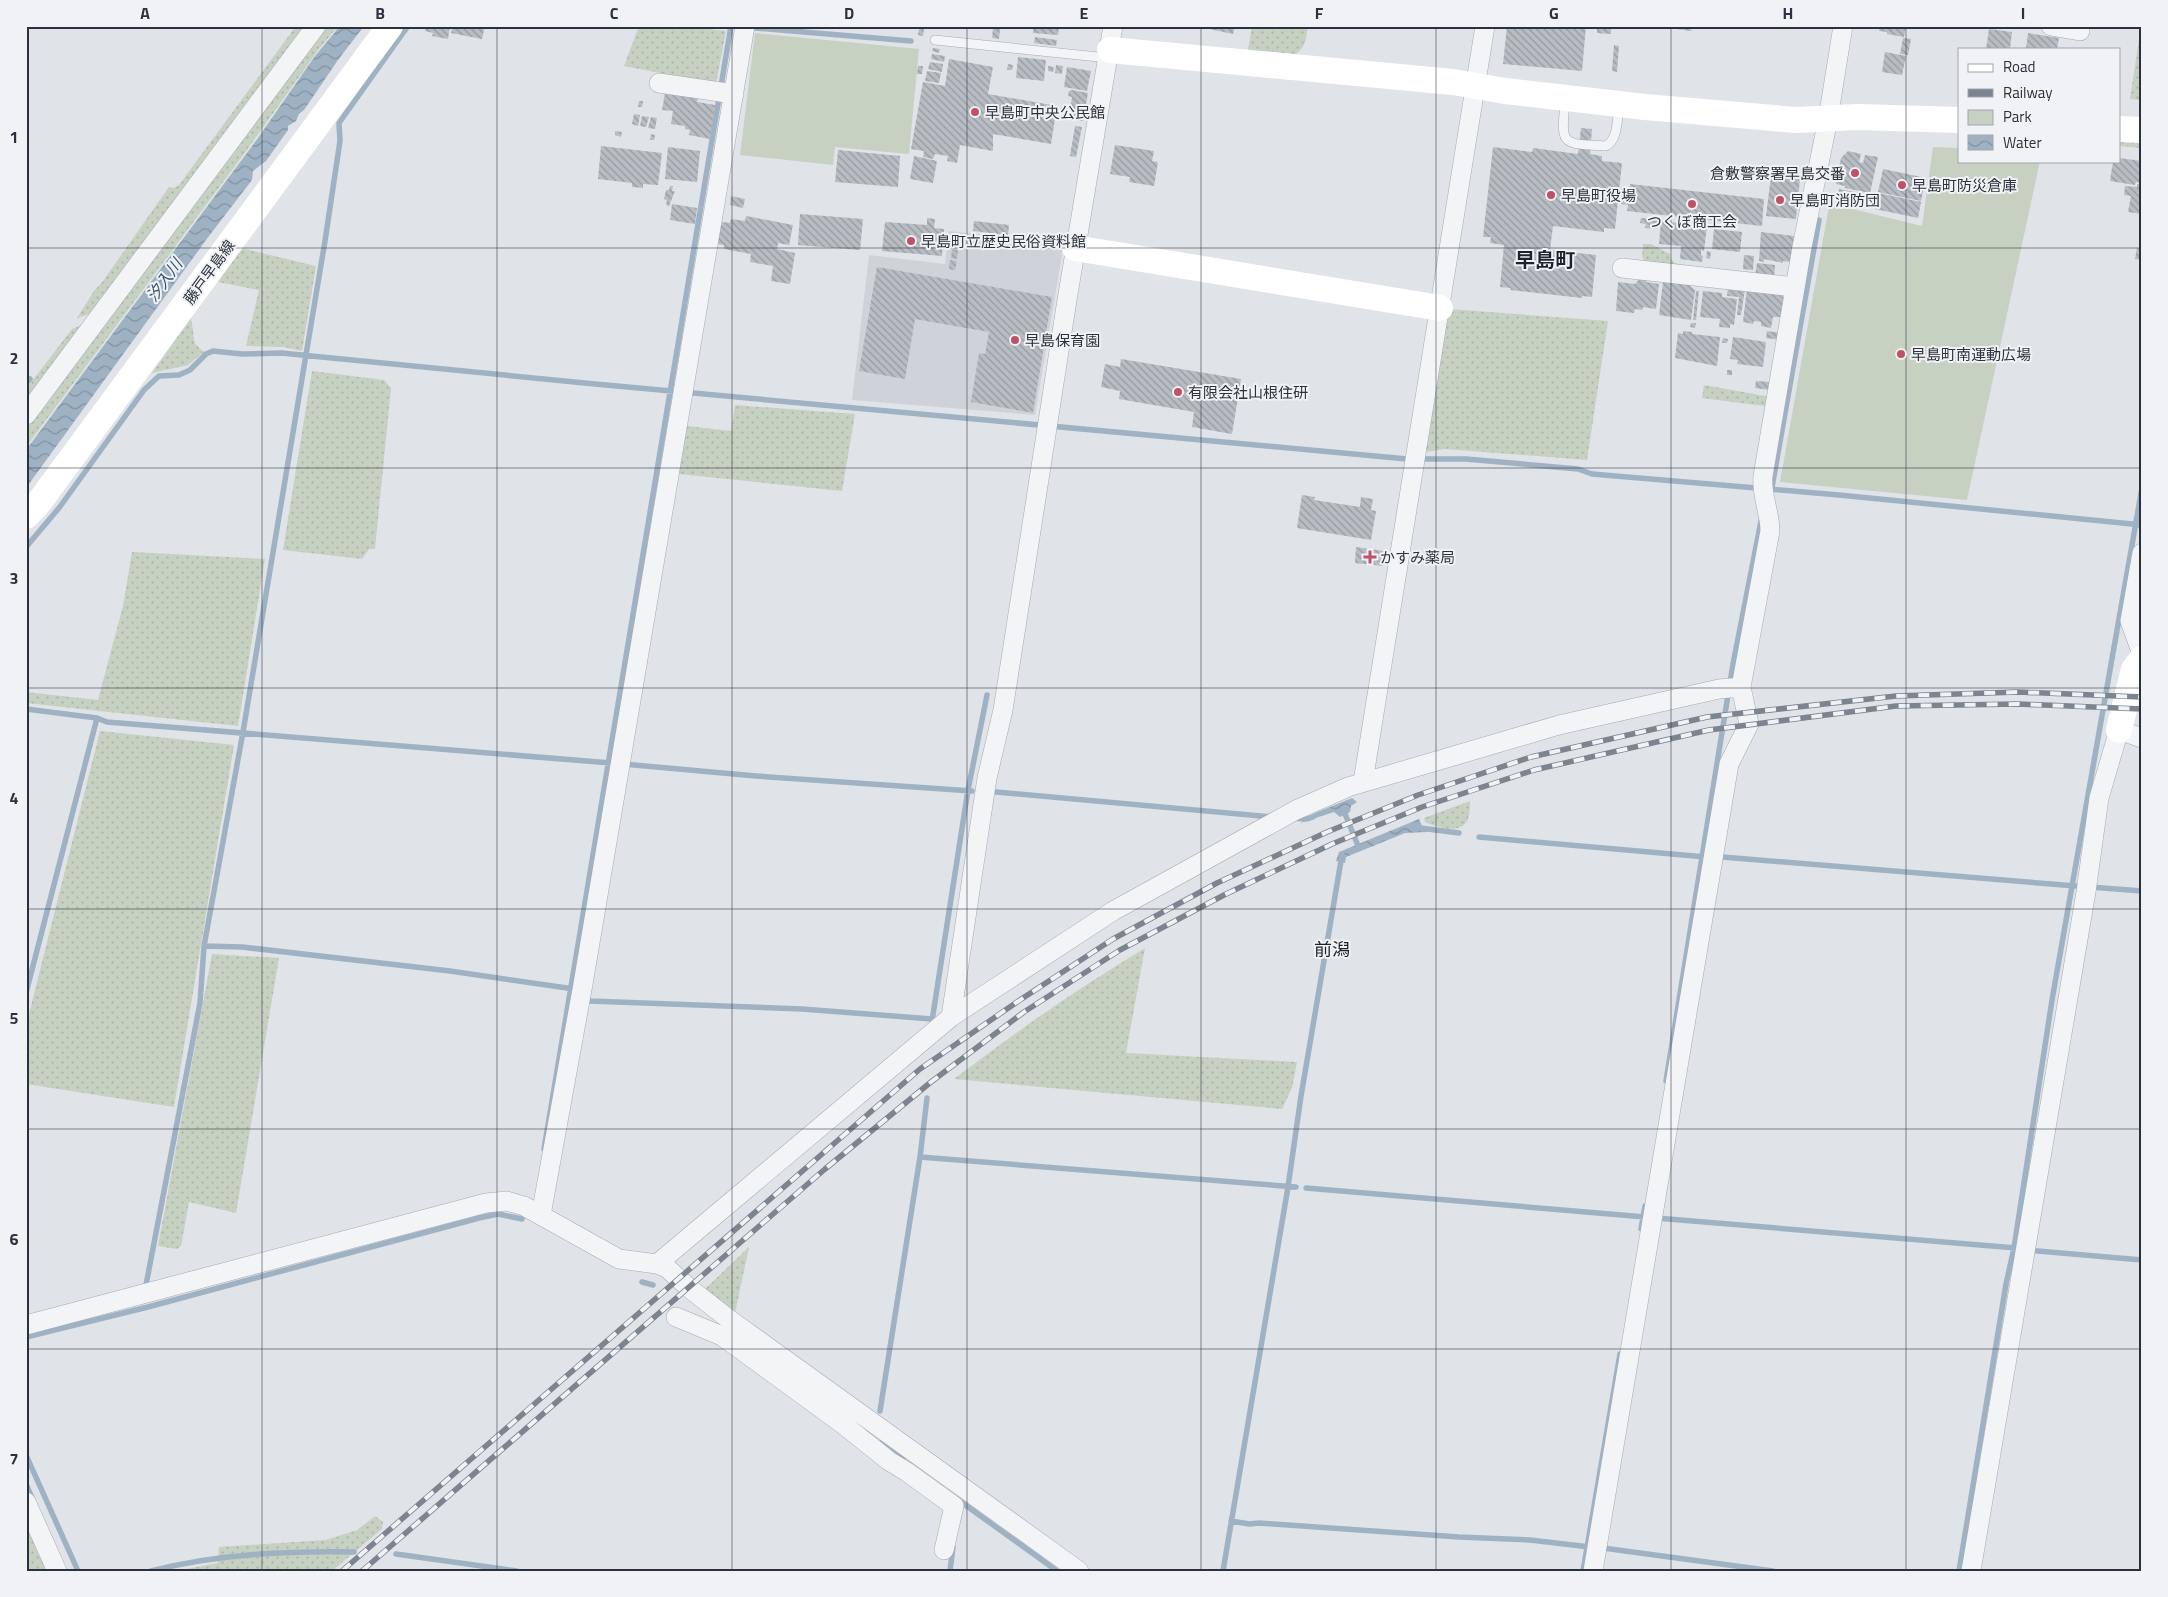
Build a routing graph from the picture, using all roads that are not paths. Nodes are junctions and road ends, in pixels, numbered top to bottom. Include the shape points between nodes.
1 (316, 26) edge
2 (390, 26) edge
3 (745, 26) edge
4 (1485, 26) edge
5 (1844, 26) edge
6 (2051, 26) edge
7 (2080, 36) edge
8 (934, 40) dead end
9 (1110, 45) edge
10 (659, 83) dead end
11 (1476, 85) junction
12 (725, 93) junction
13 (1565, 98) junction
14 (1619, 104) junction
15 (1828, 119) junction
16 (1958, 120) edge
17 (2120, 129) edge
18 (2142, 130) edge
19 (1075, 248) junction
20 (1622, 268) dead end
21 (1795, 287) junction
22 (1440, 308) junction
23 (26, 415) edge
24 (26, 516) edge
25 (2142, 552) edge
26 (2142, 654) edge
27 (2142, 659) edge
28 (1732, 688) junction
29 (2129, 718) edge
30 (1356, 785) junction
31 (951, 1017) junction
32 (541, 1215) junction
33 (656, 1264) junction
34 (676, 1317) dead end
35 (26, 1325) edge
36 (727, 1329) junction
37 (954, 1494) junction
38 (26, 1502) edge
39 (944, 1550) dead end
40 (57, 1571) edge
41 (1079, 1571) edge
42 (1593, 1571) edge
43 (1971, 1571) edge

1 - 23 street
2 - 24 street, 藤戸早島線
3 - 12 street
4 - 11 street
5 - 15 street
6 - 7 street
8 - 9 lane
9 - 11 street
9 - 19 street
10 - 12 street
11 - 13 street
11 - 22 street
12 - 32 street via 683,392
13 - 14 street
13 - 14 lane via 1562,132 1567,140 1576,144 1610,144
14 - 15 street via 1796,120
15 - 16 street
15 - 21 street
17 - 18 street
19 - 22 street
19 - 31 street via 1003,710 987,778
20 - 21 street
21 - 28 street via 1764,499 1770,532
22 - 30 street via 1416,459
25 - 26 street via 2130,621
27 - 29 street via 2134,670
28 - 30 street via 1559,725
28 - 42 street via 1749,724 1729,764
29 - 43 street via 2099,798
30 - 31 street via 1296,810 1113,911
31 - 33 street
32 - 33 street via 619,1259
32 - 35 street via 506,1200 486,1203
33 - 36 street via 667,1268 689,1288
34 - 36 street
36 - 37 street
37 - 39 street
37 - 41 street
38 - 40 street

